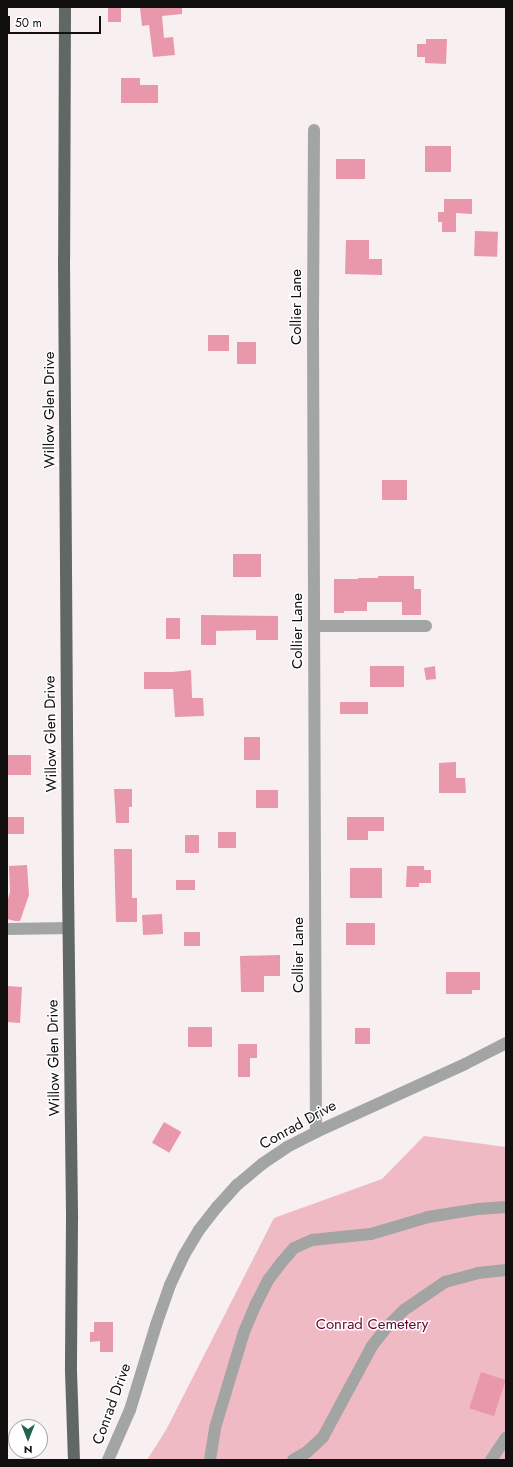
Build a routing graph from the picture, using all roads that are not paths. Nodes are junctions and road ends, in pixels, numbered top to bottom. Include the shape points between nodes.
1 (65, 7) edge
2 (314, 130) dead end
3 (314, 626) junction
4 (426, 626) dead end
5 (68, 928) junction
6 (7, 929) edge
7 (506, 1043) edge
8 (316, 1132) junction
9 (506, 1207) edge
10 (506, 1270) edge
11 (506, 1438) edge
12 (74, 1460) edge
13 (108, 1460) edge
14 (210, 1460) edge
15 (293, 1460) edge
16 (491, 1460) edge

1 - 5 main road, Willow Glen Drive
2 - 3 street, Collier Lane
3 - 4 street
3 - 8 street, Collier Lane
5 - 6 street
5 - 12 main road, Willow Glen Drive
7 - 8 street, Conrad Drive
8 - 13 street, Conrad Drive via 274,1156 237,1185 199,1230 170,1285 130,1410
9 - 14 street via 458,1211 371,1234 312,1240 294,1248 269,1279 244,1332 215,1428
10 - 15 street via 478,1273 445,1282 404,1310 386,1327 372,1346 323,1437 307,1452
11 - 16 street

